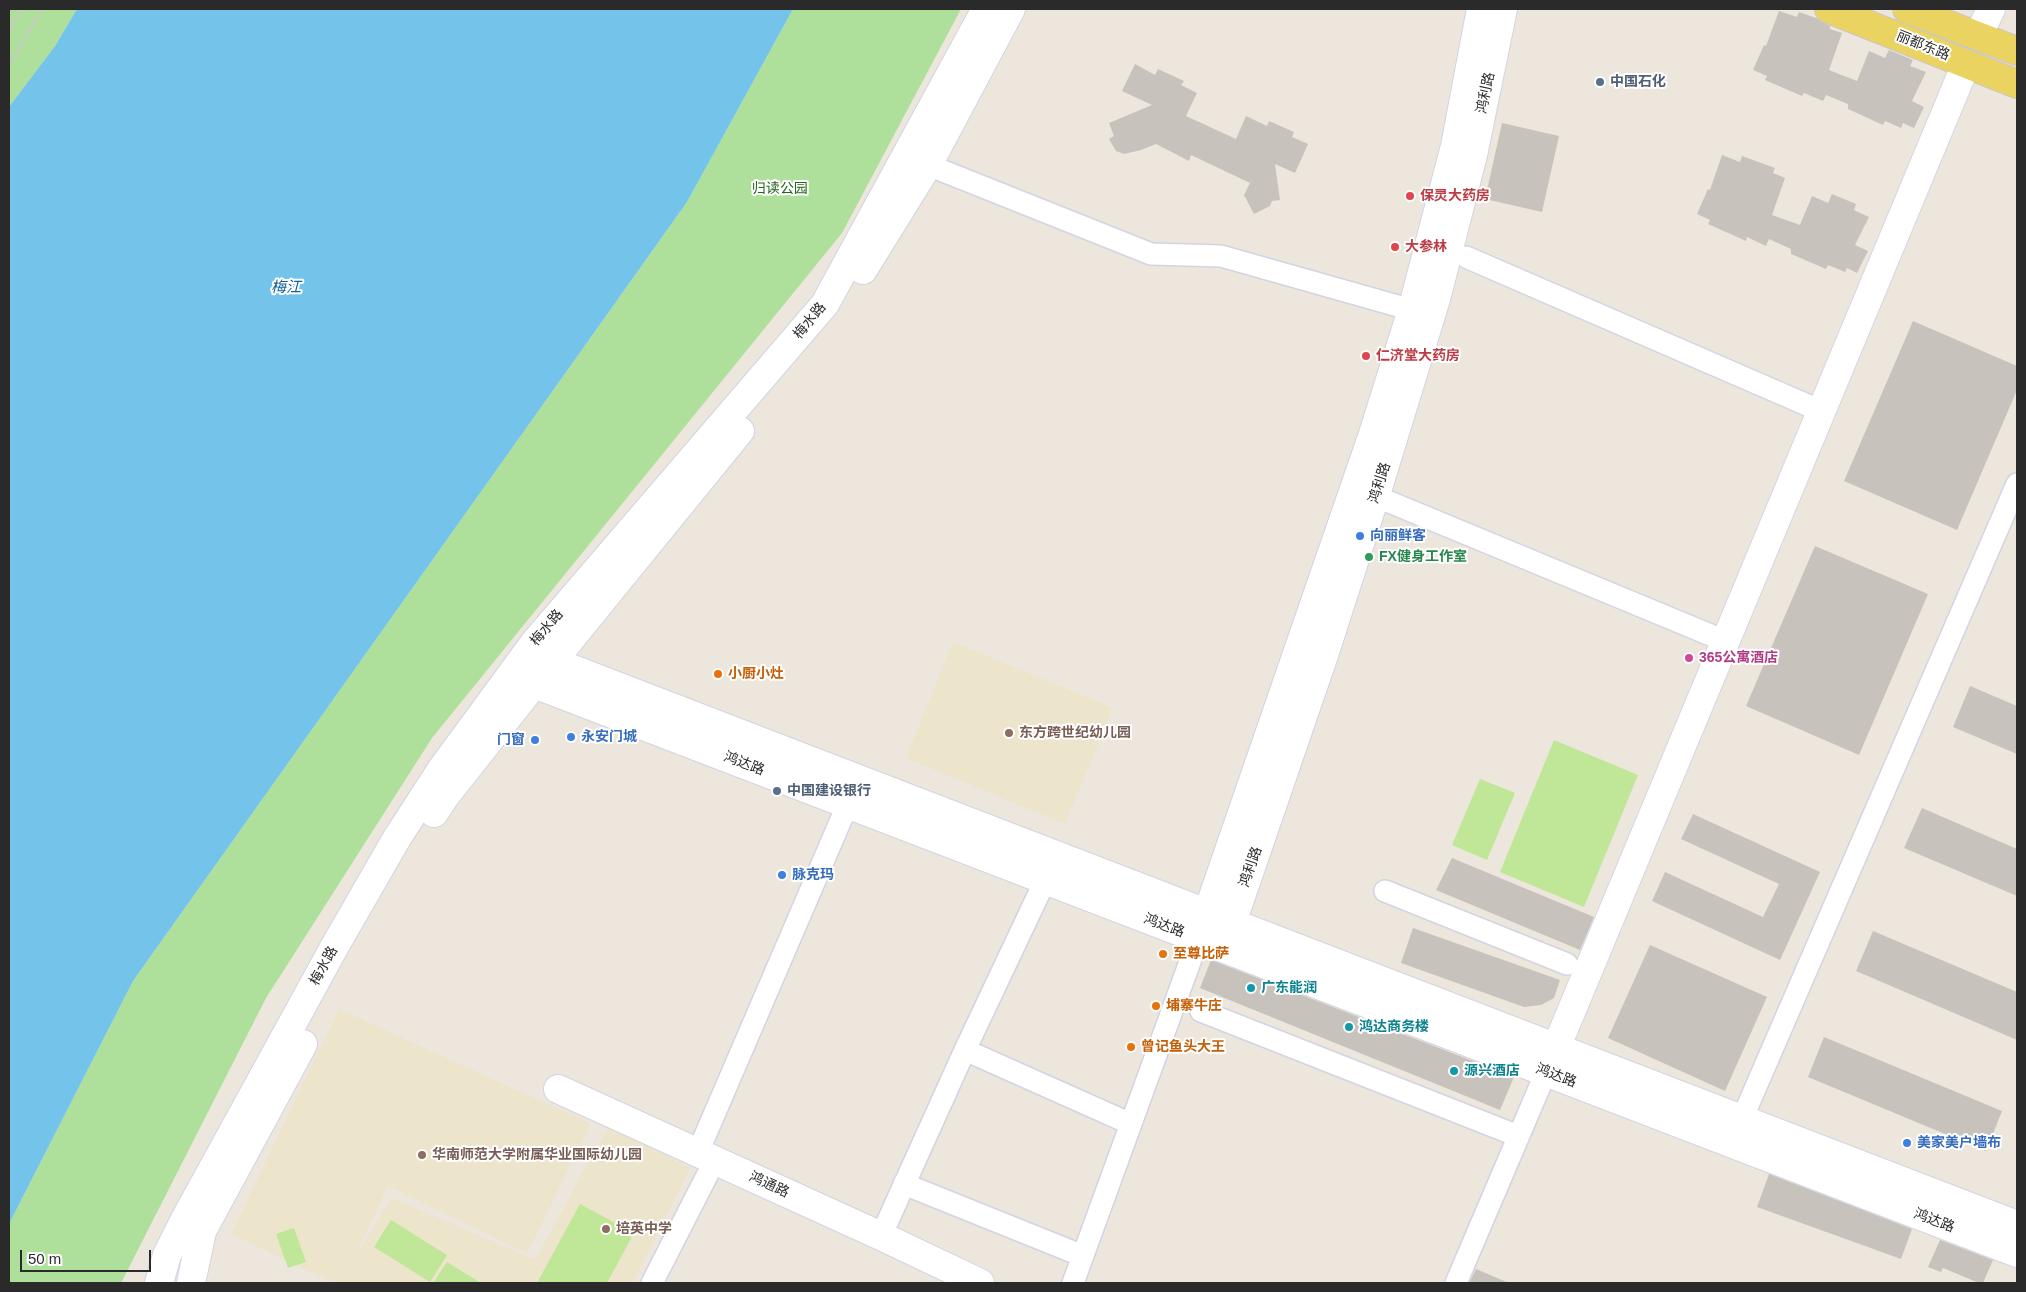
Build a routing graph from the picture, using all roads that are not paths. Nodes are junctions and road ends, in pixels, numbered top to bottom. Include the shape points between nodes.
1 (986, 9) edge
2 (1012, 9) edge
3 (1481, 9) edge
4 (1503, 9) edge
5 (1829, 9) edge
6 (1907, 9) edge
7 (1991, 9) edge
8 (1978, 36) junction
9 (2017, 50) edge
10 (1966, 64) junction
11 (2017, 84) edge
12 (928, 165) junction
13 (1466, 257) dead end
14 (1412, 310) junction
15 (1821, 411) junction
16 (2017, 484) edge
17 (1365, 492) junction
18 (1725, 641) junction
19 (552, 661) junction
20 (534, 684) junction
21 (853, 792) junction
22 (1051, 868) junction
23 (1385, 891) dead end
24 (1207, 914) junction
25 (1228, 936) junction
26 (1198, 939) junction
27 (1568, 964) dead end
28 (1201, 1011) dead end
29 (965, 1050) junction
30 (1551, 1060) junction
31 (558, 1089) dead end
32 (1742, 1119) junction
33 (1131, 1124) junction
34 (1518, 1136) junction
35 (706, 1156) junction
36 (904, 1184) junction
37 (2017, 1225) edge
38 (881, 1236) junction
39 (2017, 1253) edge
40 (1082, 1256) junction
41 (163, 1275) edge
42 (200, 1279) edge
43 (652, 1283) edge
44 (980, 1283) edge
45 (1073, 1283) edge
46 (1456, 1283) edge

1 - 41 street, 梅水路 via 825,304 535,642 441,770 397,838 336,944 184,1221
2 - 12 street, 梅水路
3 - 14 street, 鸿利路 via 1455,146
4 - 17 street, 鸿利路 via 1473,155 1436,299
5 - 10 main road, 丽都东路
6 - 8 main road, 丽都东路
7 - 8 street
8 - 9 main road, 丽都东路
10 - 11 main road, 丽都东路
10 - 15 street
12 - 14 street via 1150,254 1222,256
12 - 19 street, 梅水路 via 839,310
13 - 15 street
14 - 17 street, 鸿利路
15 - 18 street
16 - 32 street
17 - 18 street
17 - 24 street, 鸿利路
17 - 25 street, 鸿利路 via 1324,655
18 - 30 street
19 - 20 street, 梅水路
19 - 21 street, 鸿达路
20 - 21 street, 鸿达路
20 - 42 street, 梅水路 via 446,795 400,867 202,1231
21 - 22 street, 鸿达路
21 - 35 street
22 - 24 street, 鸿达路
22 - 26 street, 鸿达路
22 - 29 street
23 - 27 street
24 - 25 street, 鸿达路
24 - 26 street
25 - 26 street, 鸿达路
25 - 30 street, 鸿达路
26 - 33 street
28 - 34 street
29 - 33 street
29 - 36 street
30 - 32 street, 鸿达路
30 - 34 street
30 - 39 street, 鸿达路
31 - 35 street, 鸿通路
32 - 37 street, 鸿达路
33 - 40 street
34 - 46 street
35 - 38 street, 鸿通路
35 - 43 street
36 - 38 street
36 - 40 street
38 - 44 street, 鸿通路
40 - 45 street
41 - 42 street

